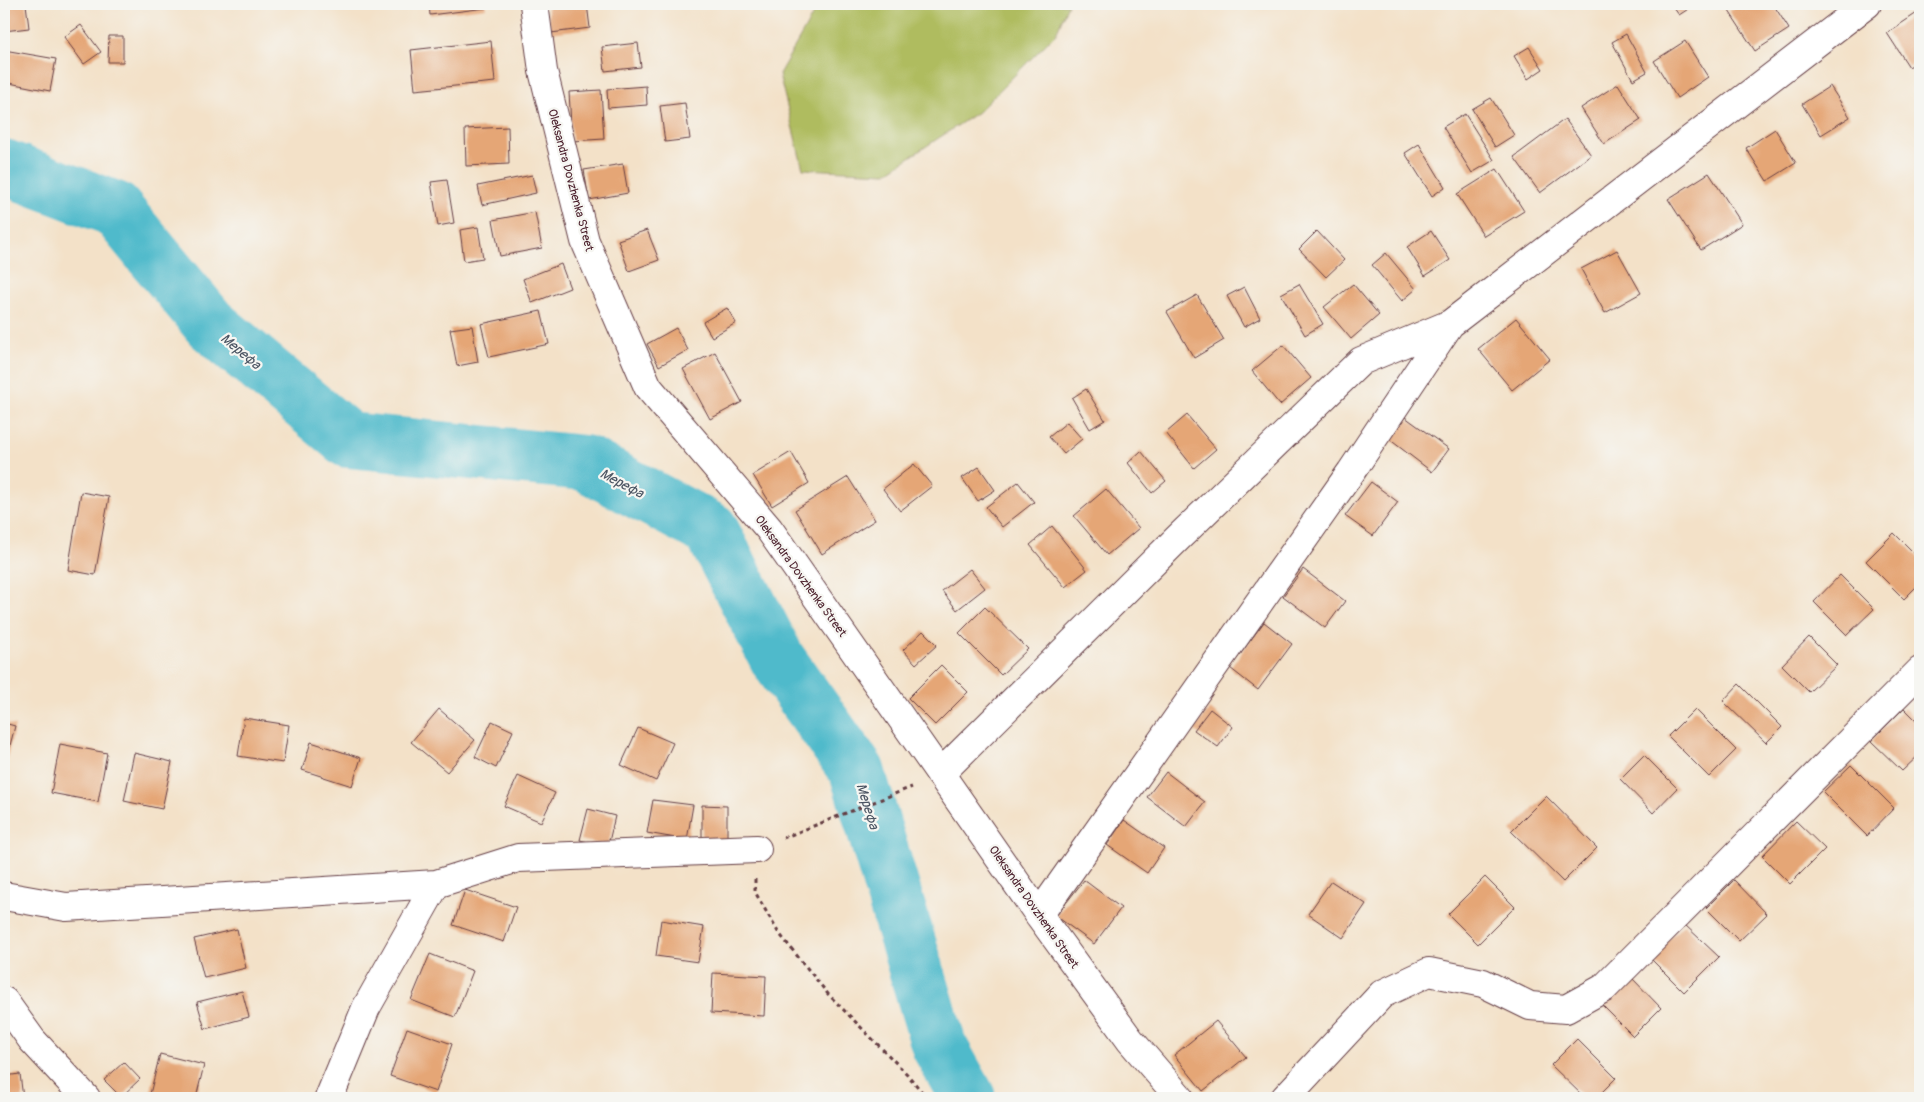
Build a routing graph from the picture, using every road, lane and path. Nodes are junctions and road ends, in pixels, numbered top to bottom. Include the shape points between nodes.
1 (534, 4) edge
2 (1866, 4) edge
3 (1450, 324) junction
4 (1920, 671) edge
5 (940, 774) junction
6 (908, 789) dead end
7 (797, 832) dead end
8 (757, 848) joint
9 (436, 884) junction
10 (4, 896) edge
11 (1039, 915) junction
12 (4, 1001) edge
13 (86, 1098) edge
14 (329, 1098) edge
15 (927, 1098) edge
16 (1180, 1098) edge
17 (1285, 1098) edge

1 - 5 street, Oleksandra Dovzhenka Street via 543,71 585,241 648,387 769,528
2 - 3 street
3 - 5 street via 1361,361
3 - 11 street
4 - 17 street via 1604,988 1566,1009 1530,1006 1483,983 1429,972 1382,994
5 - 11 street, Oleksandra Dovzhenka Street
6 - 7 path
8 - 9 street via 518,858
8 - 15 path via 755,892 778,932 828,994
9 - 10 street via 66,907
9 - 14 street via 366,1008
11 - 16 street, Oleksandra Dovzhenka Street via 1130,1040
12 - 13 street via 32,1040

